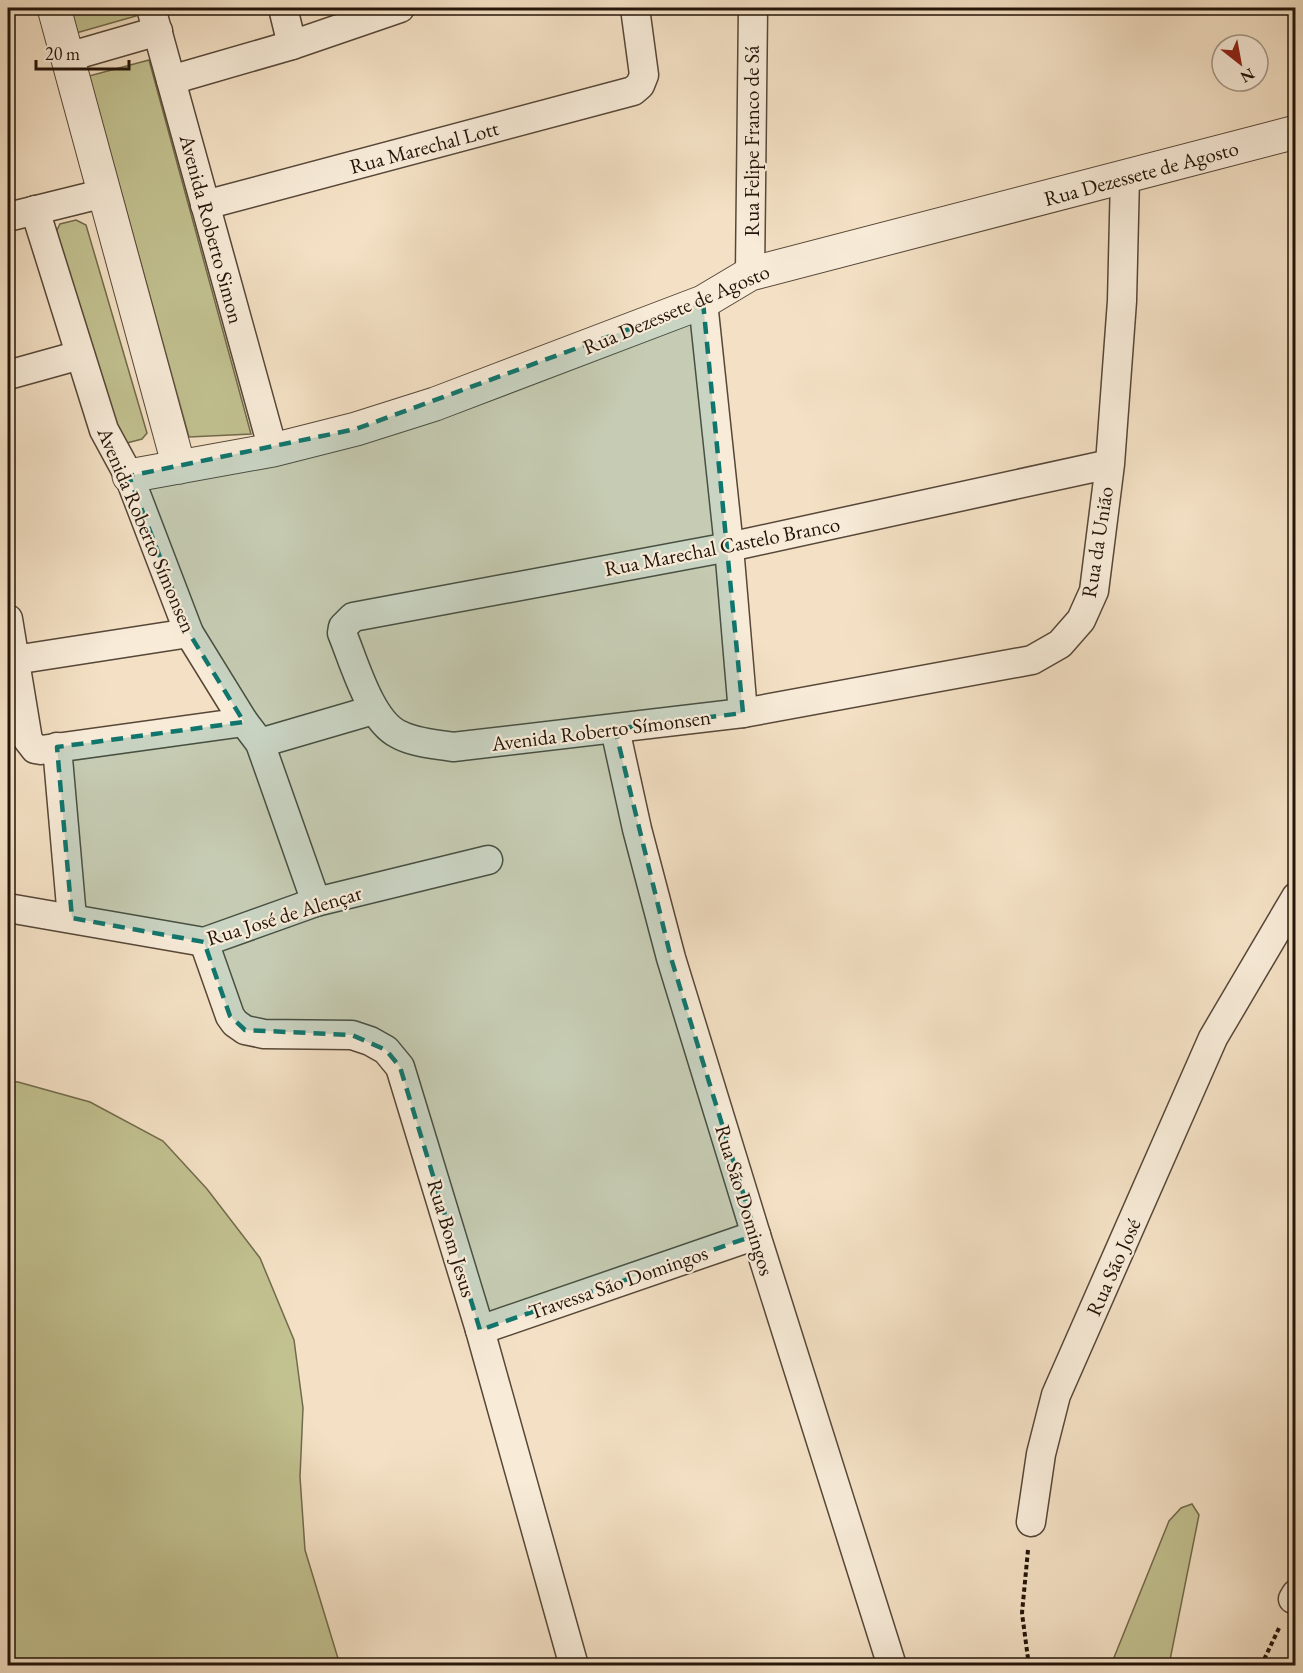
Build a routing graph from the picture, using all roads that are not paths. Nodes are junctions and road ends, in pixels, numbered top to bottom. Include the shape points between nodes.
1 (54, 8) edge
2 (283, 8) edge
3 (400, 8) edge
4 (635, 8) edge
5 (753, 8) edge
6 (155, 19) edge
7 (292, 45) junction
8 (68, 57) junction
9 (171, 80) junction
10 (1296, 132) edge
11 (1125, 177) junction
12 (105, 193) junction
13 (205, 205) junction
14 (35, 210) junction
15 (8, 217) edge
16 (750, 274) junction
17 (703, 302) junction
18 (80, 356) junction
19 (8, 375) edge
20 (273, 450) junction
21 (1110, 464) junction
22 (179, 467) junction
23 (129, 476) junction
24 (729, 546) junction
25 (8, 620) edge
26 (189, 633) junction
27 (342, 633) joint
28 (11, 660) edge
29 (373, 710) junction
30 (743, 714) junction
31 (615, 729) junction
32 (252, 733) junction
33 (57, 747) junction
34 (488, 860) dead end
35 (1296, 897) edge
36 (316, 902) junction
37 (8, 908) edge
38 (72, 918) junction
39 (204, 942) junction
40 (756, 1235) junction
41 (480, 1330) junction
42 (1031, 1522) road end
43 (574, 1665) edge
44 (892, 1665) edge

1 - 8 street
2 - 7 street
3 - 7 street
4 - 13 street, Rua Marechal Lott via 644,75 633,91
5 - 16 street, Rua Felipe Franco de Sá
6 - 8 street
6 - 9 street, Avenida Roberto Simon
7 - 9 street
8 - 12 street
9 - 13 street, Avenida Roberto Simon
10 - 11 street, Rua Dezessete de Agosto
11 - 16 street, Rua Dezessete de Agosto
11 - 21 street, Rua da União via 1122,301
12 - 14 street
12 - 22 street
13 - 20 street, Avenida Roberto Simon
14 - 15 street
14 - 18 street, Avenida Roberto Símonsen
16 - 17 street, Rua Dezessete de Agosto
17 - 20 street, Rua Dezessete de Agosto via 435,404
17 - 24 street
18 - 19 street
18 - 23 street, Avenida Roberto Símonsen via 104,430
20 - 22 street, Rua Dezessete de Agosto
21 - 24 street, Rua Marechal Castelo Branco
21 - 30 street, Rua da União via 1094,591 1081,620 1060,644 1032,660
22 - 23 street, Rua Dezessete de Agosto
23 - 26 street, Avenida Roberto Símonsen
24 - 27 street, Rua Marechal Castelo Branco via 353,617
24 - 30 street
25 - 28 street
26 - 28 street
26 - 32 street, Avenida Roberto Símonsen
27 - 29 street, Avenida Roberto Símonsen
28 - 33 street via 28,740 35,749
29 - 31 street, Avenida Roberto Símonsen via 398,734 453,747
29 - 32 street
30 - 31 street, Avenida Roberto Símonsen
31 - 40 street, Rua São Domingos via 671,958
32 - 33 street
32 - 36 street, Avenida Roberto Símonsen
33 - 38 street
34 - 36 street, Rua José de Alençar
35 - 42 street, Rua São José via 1213,1038 1056,1395 1041,1454
36 - 39 street, Rua José de Alençar
37 - 38 street, Rua José de Alençar
38 - 39 street, Rua José de Alençar
39 - 41 street, Rua Bom Jesus via 230,1016 245,1030 264,1034 352,1035 386,1050 400,1067
40 - 41 street, Travessa São Domingos
40 - 44 street, Rua São Domingos
41 - 43 street, Rua Bom Jesus

